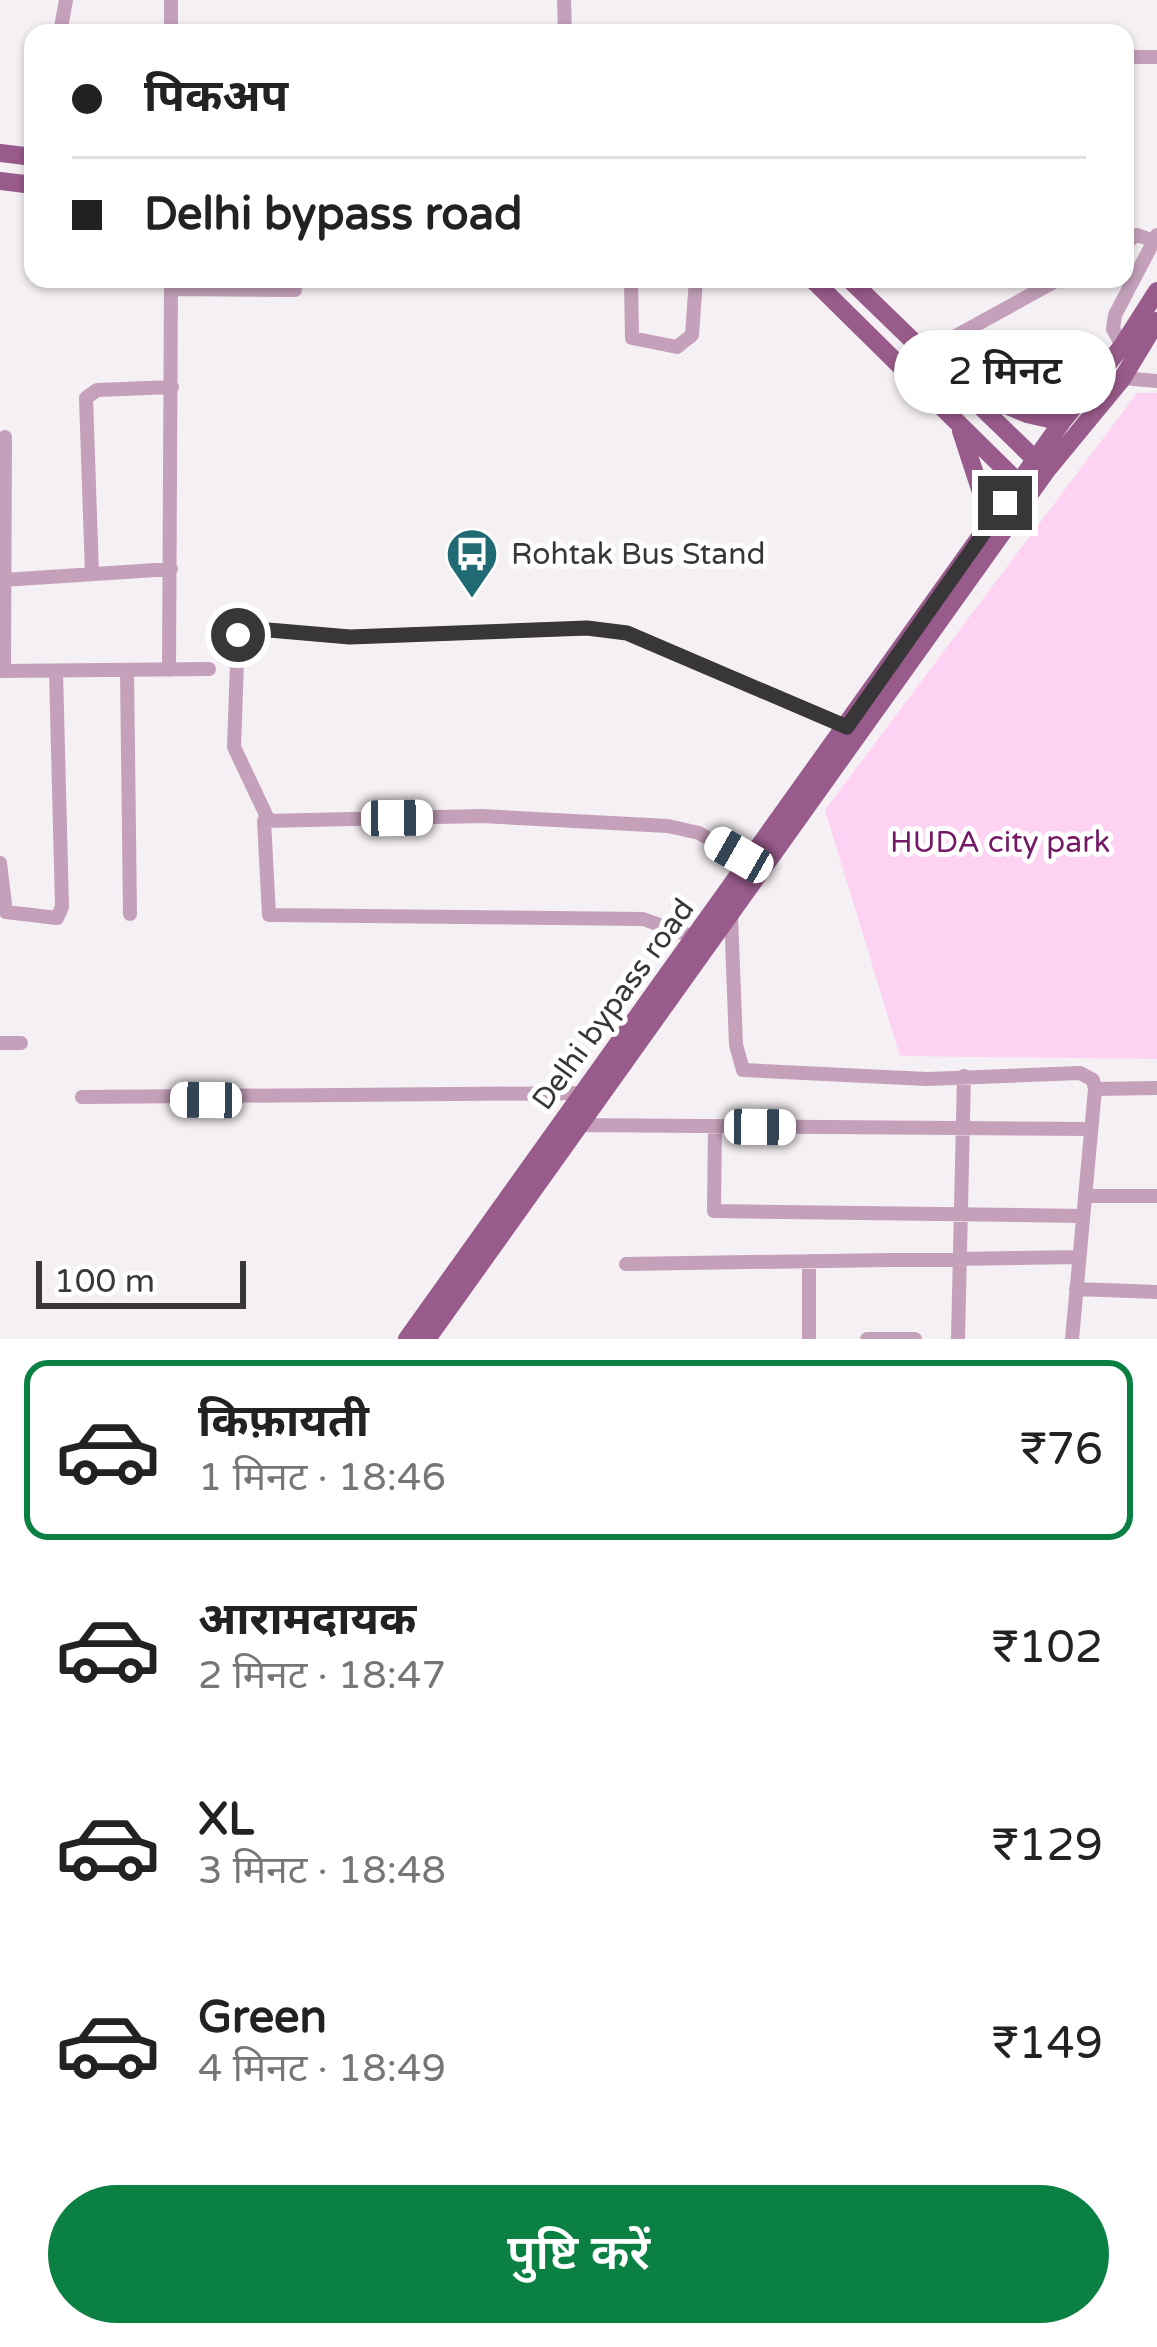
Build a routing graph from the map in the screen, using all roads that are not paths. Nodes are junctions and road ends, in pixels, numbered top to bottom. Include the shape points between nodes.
1 (1156, 239) edge
2 (1134, 281) edge
3 (171, 288) edge
4 (254, 288) edge
5 (631, 288) edge
6 (695, 288) edge
7 (821, 288) edge
8 (858, 288) edge
9 (1043, 288) edge
10 (1130, 288) edge
11 (295, 290) dead end
12 (1157, 290) edge
13 (1157, 321) edge
14 (1123, 346) junction
15 (925, 353) junction
16 (1100, 376) junction
17 (1122, 379) junction
18 (1157, 381) edge
19 (957, 384) junction
20 (172, 387) junction
21 (1062, 422) junction
22 (958, 423) junction
23 (5, 437) dead end
24 (1041, 465) junction
25 (1024, 489) junction
26 (991, 523) junction
27 (171, 569) junction
28 (92, 574) junction
29 (2, 580) edge
30 (209, 669) dead end
31 (127, 670) junction
32 (169, 670) junction
33 (2, 671) edge
34 (56, 671) junction
35 (854, 730) junction
36 (268, 819) junction
37 (0, 863) edge
38 (756, 867) junction
39 (130, 914) dead end
40 (731, 914) junction
41 (703, 941) junction
42 (0, 1043) edge
43 (21, 1043) dead end
44 (964, 1076) junction
45 (1157, 1088) edge
46 (1095, 1089) junction
47 (595, 1094) junction
48 (82, 1097) dead end
49 (572, 1125) junction
50 (715, 1126) junction
51 (962, 1128) junction
52 (1091, 1129) junction
53 (1085, 1196) junction
54 (1157, 1196) edge
55 (961, 1214) junction
56 (1083, 1216) junction
57 (1079, 1257) junction
58 (960, 1259) junction
59 (809, 1261) junction
60 (626, 1264) dead end
61 (1076, 1289) junction
62 (1157, 1292) edge
63 (407, 1339) edge
64 (427, 1339) edge
65 (809, 1339) edge
66 (867, 1339) edge
67 (915, 1339) edge
68 (958, 1339) edge
69 (1072, 1339) edge

1 - 2 street
3 - 20 street
4 - 11 street
5 - 6 street via 634,341 677,347 692,335
7 - 22 main road
8 - 15 main road
9 - 15 street
10 - 14 street via 1112,323
12 - 14 main road, Delhi bypass road
13 - 17 main road, Delhi bypass road
14 - 16 main road, Delhi bypass road
15 - 19 main road
16 - 17 street
16 - 21 main road, Delhi bypass road
17 - 18 street
17 - 24 main road, Delhi bypass road
19 - 21 main road
19 - 24 main road
20 - 27 street
20 - 28 street via 97,390 86,398
21 - 24 main road, Delhi bypass road
22 - 25 main road
22 - 26 main road
23 - 29 street
24 - 25 main road, Delhi bypass road
25 - 26 main road, Delhi bypass road
25 - 35 main road, Delhi bypass road
26 - 35 main road, Delhi bypass road
27 - 28 street
27 - 32 street
28 - 29 street
29 - 33 street
30 - 32 street
31 - 32 street
31 - 34 street
31 - 39 street
33 - 34 street
34 - 37 street via 60,914 6,912
35 - 36 street via 627,633 350,637 246,628 238,635 234,747
35 - 38 main road, Delhi bypass road
36 - 38 street via 482,816 668,826 699,833
36 - 41 street via 262,830 269,915 643,919
38 - 40 main road, Delhi bypass road
38 - 41 main road, Delhi bypass road
40 - 41 main road, Delhi bypass road
40 - 44 street via 743,1070
41 - 47 main road, Delhi bypass road
42 - 43 street
44 - 46 street via 1080,1073
44 - 51 street
45 - 46 street
46 - 52 street
47 - 48 street
47 - 49 main road, Delhi bypass road
49 - 50 street
49 - 63 main road, Delhi bypass road
49 - 64 main road, Delhi bypass road
50 - 51 street
50 - 55 street via 714,1211
51 - 52 street
51 - 55 street
52 - 53 street
53 - 54 street
53 - 56 street
55 - 56 street
55 - 58 street
56 - 57 street
57 - 58 street
57 - 61 street
58 - 59 street
58 - 68 street
59 - 60 street
59 - 65 street
61 - 62 street
61 - 69 street
66 - 67 street

